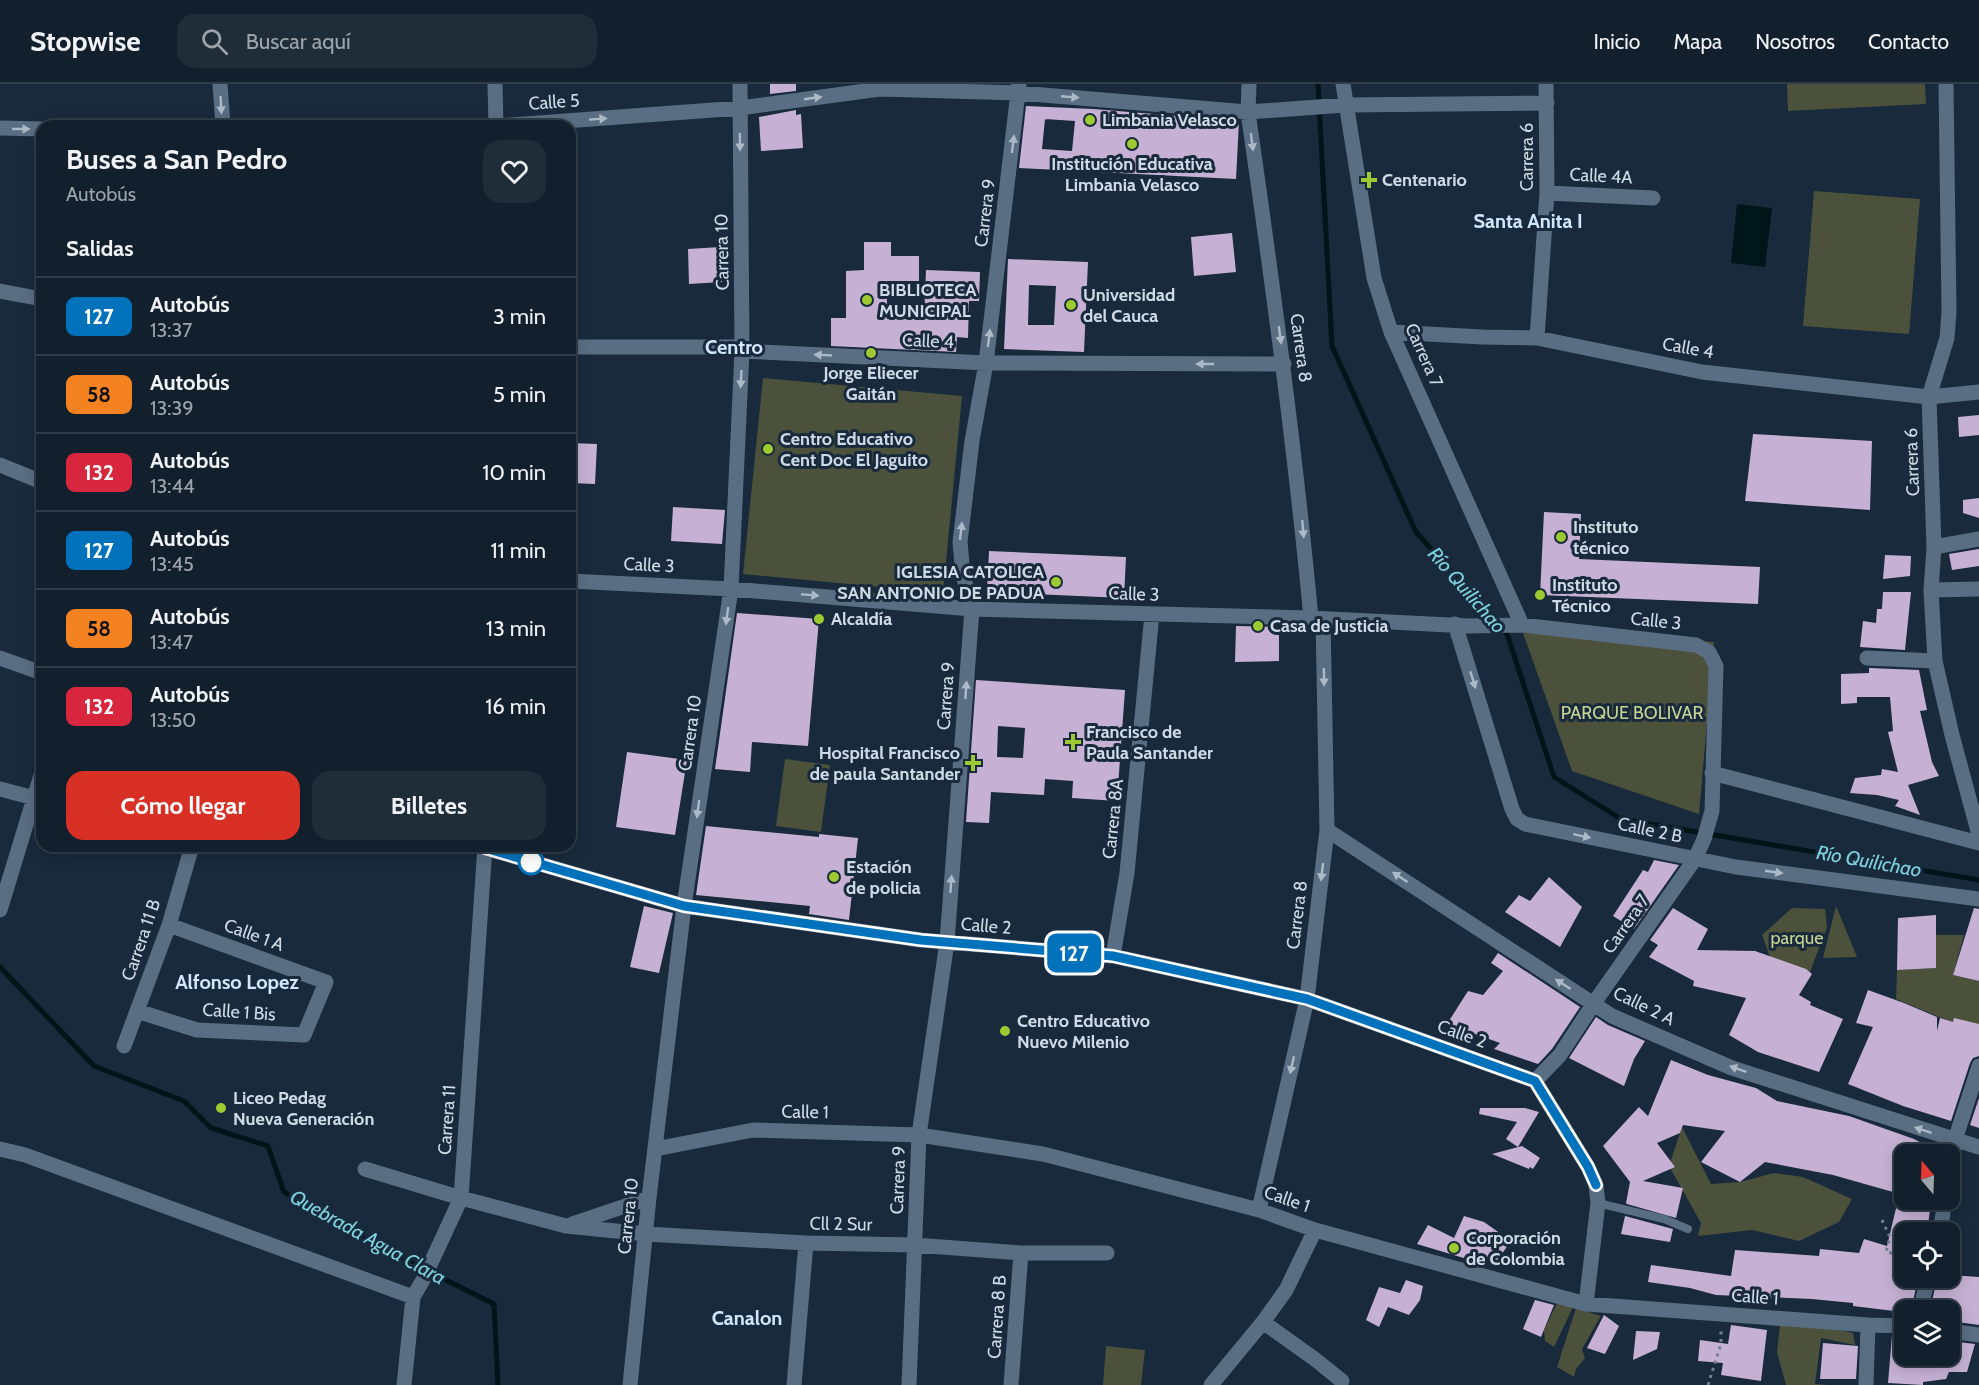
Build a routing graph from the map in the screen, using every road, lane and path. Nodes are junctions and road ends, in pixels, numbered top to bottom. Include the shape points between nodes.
1 (220, 84) edge
2 (495, 84) edge
3 (740, 84) edge
4 (1249, 84) edge
5 (1343, 84) edge
6 (1546, 84) edge
7 (1946, 84) edge
8 (1019, 88) edge
9 (1546, 103) junction
10 (1339, 106) junction
11 (740, 108) junction
12 (1255, 112) junction
13 (223, 120) edge
14 (496, 120) edge
15 (576, 120) edge
16 (0, 129) edge
17 (36, 129) edge
18 (1547, 193) junction
19 (1653, 198) dead end
20 (0, 291) edge
21 (36, 297) edge
22 (1391, 332) junction
23 (1537, 338) junction
24 (576, 347) edge
25 (742, 351) junction
26 (986, 363) junction
27 (1284, 364) junction
28 (1979, 392) edge
29 (1929, 397) junction
30 (0, 465) edge
31 (36, 480) edge
32 (1979, 539) edge
33 (1934, 547) junction
34 (576, 581) edge
35 (731, 589) junction
36 (1979, 589) edge
37 (1931, 590) junction
38 (972, 609) junction
39 (1152, 614) junction
40 (1317, 618) junction
41 (1462, 625) junction
42 (1517, 626) junction
43 (0, 658) edge
44 (1867, 658) dead end
45 (1935, 661) junction
46 (36, 671) edge
47 (1712, 773) junction
48 (0, 789) edge
49 (36, 798) edge
50 (36, 805) edge
51 (1327, 830) junction
52 (1979, 835) edge
53 (1979, 843) edge
54 (190, 852) edge
55 (485, 852) edge
56 (502, 852) edge
57 (1695, 859) junction
58 (1979, 899) edge
59 (684, 906) junction
60 (0, 910) edge
61 (169, 925) junction
62 (947, 942) junction
63 (1113, 956) junction
64 (1307, 999) junction
65 (1594, 1003) junction
66 (137, 1011) junction
67 (304, 1035) joint
68 (124, 1046) dead end
69 (1979, 1066) edge
70 (1535, 1081) junction
71 (919, 1135) junction
72 (1955, 1140) junction
73 (1954, 1144) edge
74 (1979, 1147) edge
75 (0, 1149) edge
76 (655, 1149) junction
77 (365, 1169) dead end
78 (461, 1198) junction
79 (649, 1198) junction
80 (1598, 1203) junction
81 (1259, 1209) junction
82 (1882, 1220) dead end
83 (566, 1226) junction
84 (1688, 1229) dead end
85 (1316, 1230) junction
86 (646, 1234) junction
87 (806, 1243) junction
88 (915, 1245) junction
89 (1021, 1253) junction
90 (1107, 1253) dead end
91 (1894, 1253) edge
92 (413, 1297) junction
93 (1586, 1304) junction
94 (1721, 1314) junction
95 (1263, 1322) junction
96 (1868, 1325) junction
97 (1894, 1326) edge
98 (1960, 1332) edge
99 (1979, 1335) edge
100 (1342, 1381) dead end
101 (404, 1385) edge
102 (630, 1385) edge
103 (794, 1385) edge
104 (909, 1385) edge
105 (1011, 1385) edge
106 (1211, 1385) edge
107 (1708, 1385) edge
108 (1866, 1385) edge

1 -> 13 street
2 - 14 street
3 - 11 street, Carrera 10
4 - 12 street, Carrera 8
5 - 10 street, Carrera 7
6 - 9 street, Carrera 6
7 - 29 street, Carrera 6 via 1947,338
11 -> 8 street, Calle 5 via 880,88
8 -> 12 street, Calle 5
26 -> 8 street, Carrera 9
9 - 10 street, Calle 5
9 - 18 street, Carrera 6
10 - 12 street, Calle 5
10 - 22 street, Carrera 7 via 1374,278
15 -> 11 street, Calle 5
11 -> 25 street, Carrera 10
12 -> 27 street, Carrera 8
16 -> 17 street
18 - 19 street, Calle 4A
18 - 23 street, Carrera 6
20 - 21 street
22 - 23 street, Calle 4
22 - 42 street, Carrera 7
23 - 29 street, Calle 4 via 1702,372
24 - 25 street, Calle 4 via 734,347
26 -> 25 street, Calle 4
25 -> 35 street, Carrera 10
27 -> 26 street, Calle 4
38 -> 26 street, Carrera 9 via 960,542
27 -> 40 street, Carrera 8
28 - 29 street, Calle 4
29 - 33 street, Carrera 6
30 - 31 street
32 - 33 street
33 - 37 street, Carrera 6
34 - 35 street, Calle 3
35 -> 38 street, Calle 3
35 -> 59 street, Carrera 10
36 - 37 street
37 - 45 street, Carrera 6
38 - 39 street, Calle 3
62 -> 38 street, Carrera 9
39 - 40 street, Calle 3
39 - 63 street, Carrera 8A via 1127,873
40 - 41 street, Calle 3
40 -> 51 street, Carrera 8
41 - 42 street, Calle 3
41 -> 57 street, Calle 2 B via 1517,819 1525,824
42 - 47 street, Calle 3 via 1696,645 1709,652 1716,666
43 - 46 street
44 - 45 street
45 - 52 street, Carrera 6
47 - 53 street
47 - 57 street, Carrera 7 via 1712,812
48 - 49 street
50 - 60 street
51 -> 64 street, Carrera 8
65 -> 51 street, Calle 2 A
54 - 61 street, Carrera 11 B
55 - 78 street, Carrera 11
56 - 59 street, Calle 2
57 -> 58 street, Calle 2 B
57 - 65 street, Carrera 7
59 - 62 street, Calle 2
59 - 76 street, Carrera 10
61 - 66 street, Carrera 11 B
61 - 67 street, Calle 1 A via 326,982
62 - 63 street, Calle 2
62 - 71 street, Carrera 9
63 - 64 street, Calle 2
64 - 70 street, Calle 2
64 -> 81 street, Carrera 8
65 - 70 street, Carrera 7 via 1560,1055
72 -> 65 street, Calle 2 A via 1732,1068 1612,1016
66 - 67 street, Calle 1 Bis via 197,1030
66 - 68 street, Carrera 11 B
69 - 72 street
70 - 80 street via 1588,1167
71 - 76 street, Calle 1 via 753,1130
71 - 81 street, Calle 1 via 1043,1154
71 - 88 street, Carrera 9
72 - 73 street
72 - 74 street, Calle 2 A
75 - 92 street
76 - 79 street, Carrera 10
77 - 78 street
78 - 83 street
78 - 92 street, Carrera 11
79 - 83 street
79 - 86 street, Carrera 10
80 - 84 lane
80 - 93 street
81 - 85 street, Calle 1
82 - 91 path via 1890,1237 1886,1252
83 - 86 street
85 - 93 street, Calle 1
85 - 95 street via 1286,1290
86 - 87 street, Cll 2 Sur
86 - 102 street, Carrera 10
87 - 88 street, Cll 2 Sur
87 - 103 street
88 - 89 street, Cll 2 Sur
88 - 104 street, Carrera 9
89 - 90 street, Cll 2 Sur
89 - 105 street, Carrera 8 B
92 - 101 street, Carrera 11
93 - 94 street, Calle 1
94 - 96 street, Calle 1
94 - 107 path via 1721,1344
95 - 100 street
95 - 106 street
96 - 97 street, Calle 1
96 - 108 street
98 - 99 street

